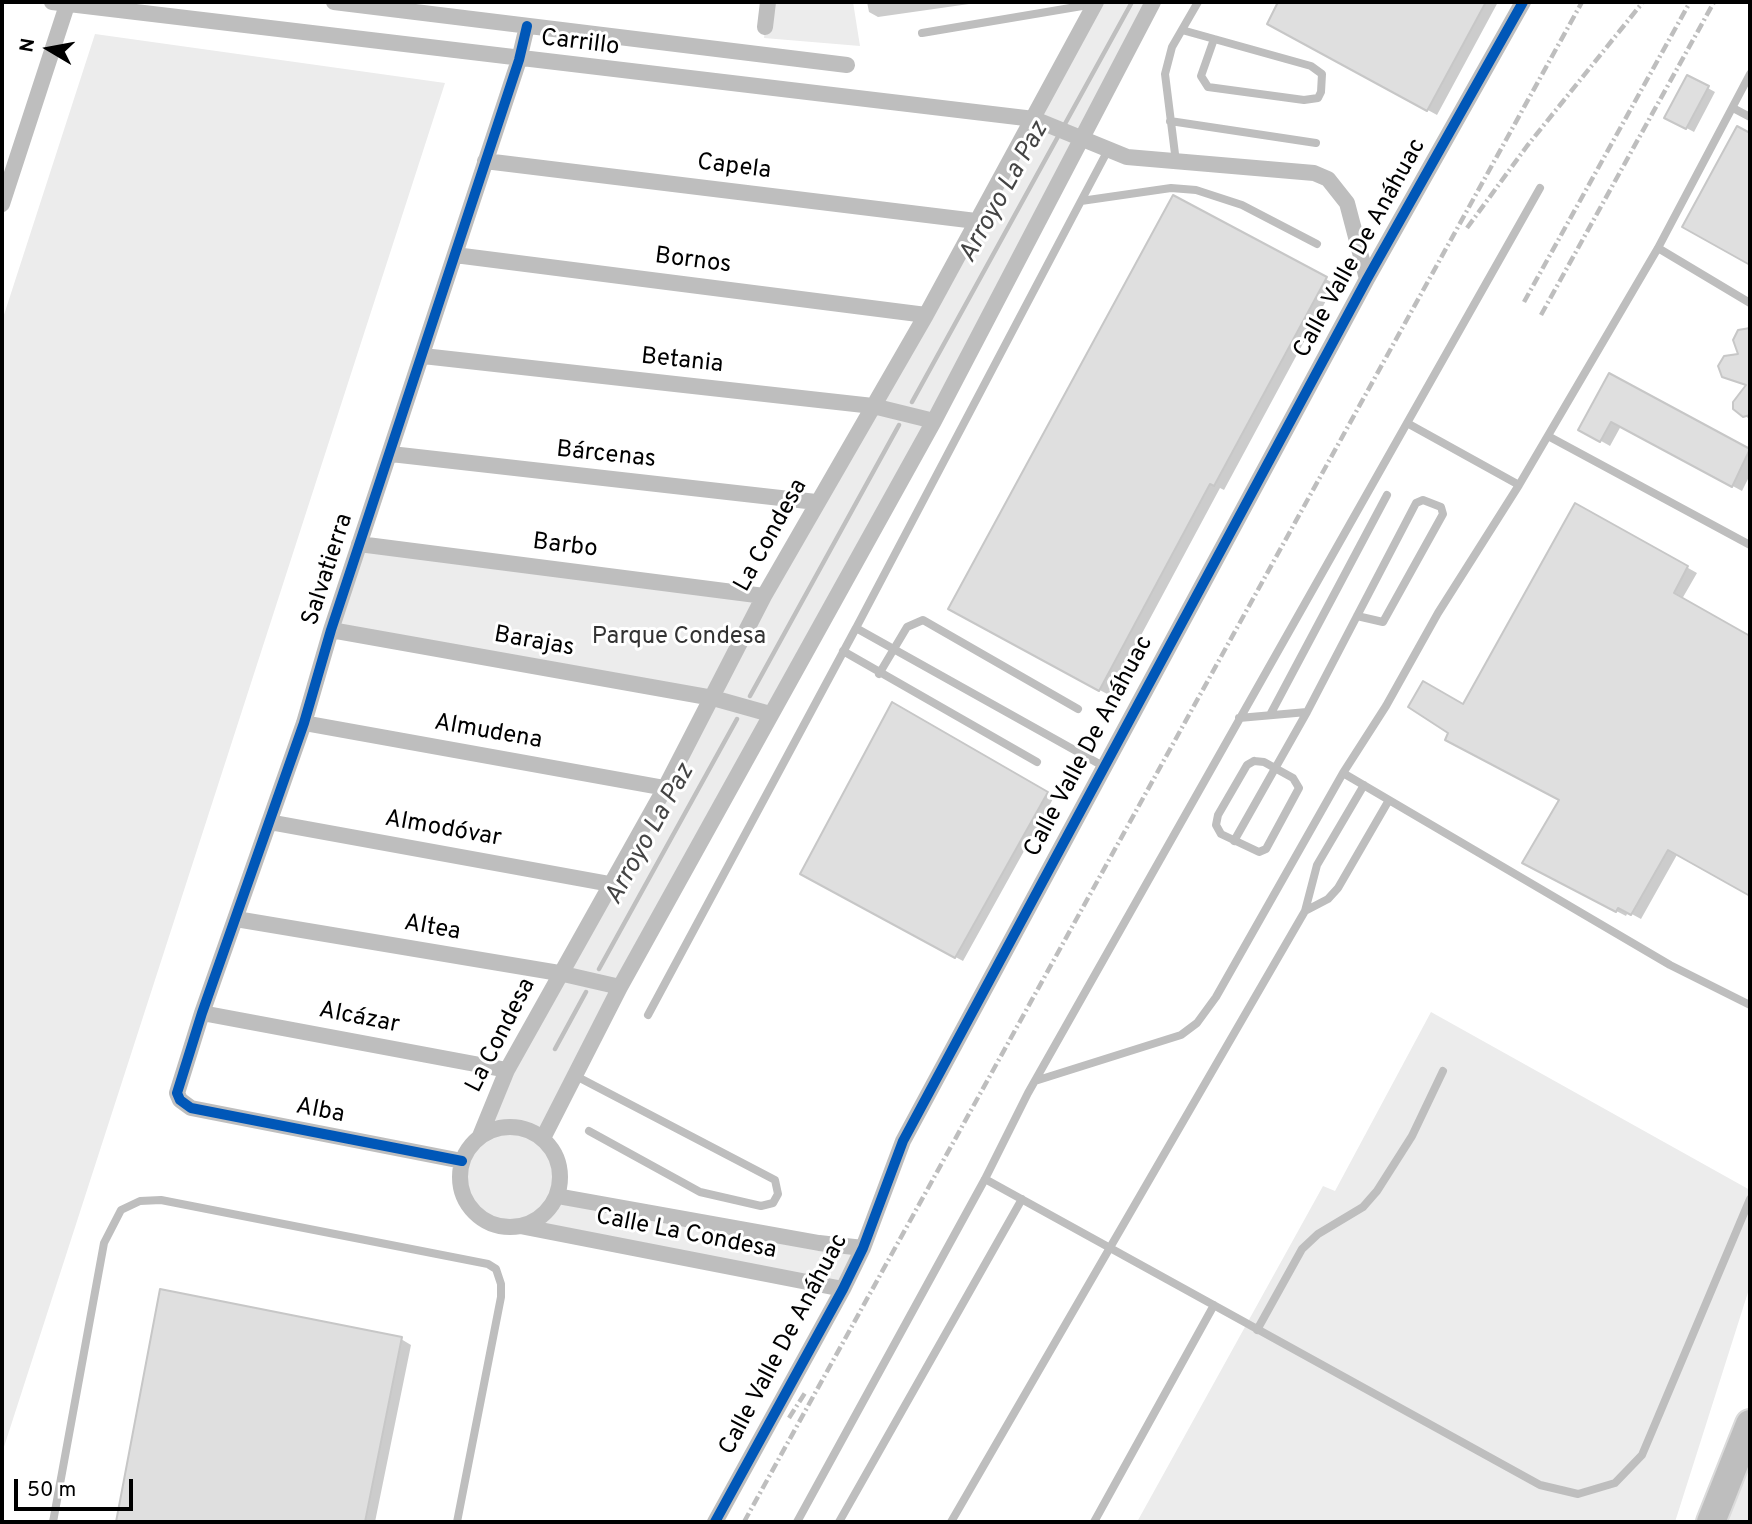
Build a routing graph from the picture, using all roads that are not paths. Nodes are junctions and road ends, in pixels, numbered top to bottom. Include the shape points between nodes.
1 (65, 2) edge
2 (334, 2) edge
3 (768, 2) edge
4 (1153, 2) edge
5 (1198, 2) edge
6 (1522, 2) edge
7 (1095, 3) edge
8 (527, 26) junction
9 (765, 27) dead end
10 (1182, 30) junction
11 (922, 33) dead end
12 (1214, 39) junction
13 (519, 60) junction
14 (847, 65) dead end
15 (1750, 74) edge
16 (1733, 108) junction
17 (1750, 117) edge
18 (1038, 120) junction
19 (1170, 121) junction
20 (1079, 137) junction
21 (1316, 143) dead end
22 (1108, 150) junction
23 (485, 161) junction
24 (1176, 162) junction
25 (1540, 188) dead end
26 (1081, 201) junction
27 (2, 204) edge
28 (976, 221) junction
29 (1317, 244) dead end
30 (1658, 248) junction
31 (455, 255) junction
32 (1367, 279) junction
33 (1750, 303) edge
34 (926, 315) junction
35 (423, 356) junction
36 (873, 406) junction
37 (934, 421) junction
38 (1407, 423) junction
39 (1548, 436) junction
40 (391, 454) junction
41 (1519, 485) junction
42 (1387, 495) dead end
43 (816, 502) junction
44 (359, 544) junction
45 (1750, 545) edge
46 (764, 596) junction
47 (1357, 615) junction
48 (856, 628) junction
49 (331, 630) junction
50 (893, 648) junction
51 (843, 651) junction
52 (879, 674) junction
53 (713, 698) junction
54 (1078, 709) dead end
55 (1307, 712) junction
56 (770, 714) junction
57 (1270, 715) junction
58 (1239, 718) junction
59 (304, 723) junction
60 (1037, 762) dead end
61 (1103, 766) junction
62 (1275, 768) junction
63 (1343, 773) junction
64 (1363, 785) junction
65 (665, 788) junction
66 (1389, 800) junction
67 (269, 822) junction
68 (1234, 841) junction
69 (610, 884) junction
70 (1305, 911) junction
71 (236, 919) junction
72 (559, 973) junction
73 (620, 987) junction
74 (1750, 1005) edge
75 (202, 1013) junction
76 (648, 1015) dead end
77 (507, 1070) junction
78 (1443, 1071) dead end
79 (574, 1075) junction
80 (1035, 1081) junction
81 (177, 1093) joint
82 (589, 1131) dead end
83 (480, 1136) junction
84 (543, 1138) junction
85 (462, 1161) junction
86 (985, 1179) junction
87 (557, 1196) junction
88 (1022, 1199) junction
89 (1750, 1199) edge
90 (520, 1226) junction
91 (1109, 1247) junction
92 (863, 1248) junction
93 (843, 1289) junction
94 (1214, 1305) junction
95 (1257, 1330) junction
96 (1750, 1424) edge
97 (53, 1522) edge
98 (457, 1522) edge
99 (715, 1522) edge
100 (797, 1522) edge
101 (839, 1522) edge
102 (951, 1522) edge
103 (1094, 1522) edge
104 (1710, 1522) edge

1 - 13 street, Carrillo
1 - 27 street
2 - 8 street
3 - 9 street
4 - 20 street
5 - 10 lane
6 - 32 street, Calle Valle De Anáhuac
7 - 11 lane
7 - 18 street, La Condesa
8 - 13 street, Salvatierra
8 - 14 street
10 - 12 lane
10 - 19 lane via 1165,74
12 - 12 lane via 1311,66 1322,74 1321,92 1311,100 1208,87 1201,76
13 - 18 street, Carrillo
13 - 23 street, Salvatierra
15 - 16 lane
16 - 17 lane
16 - 30 lane
18 - 20 street, Carrillo
18 - 28 street, La Condesa
19 - 21 lane
19 - 24 lane
20 - 22 street, Carrillo
20 - 37 street
22 - 24 street, Carrillo via 1127,157
22 - 26 lane
23 - 28 street, Capela
23 - 31 street, Salvatierra
24 - 32 street, Carrillo via 1314,173 1328,179 1347,203
25 - 38 lane
26 - 29 lane via 1171,188 1196,190 1242,205
26 - 48 lane
28 - 34 street, La Condesa
30 - 33 lane
30 - 39 lane
31 - 34 street, Bornos
31 - 35 street, Salvatierra
32 - 61 street, Calle Valle De Anáhuac
34 - 36 street, La Condesa
35 - 36 street, Betania
35 - 40 street, Salvatierra
36 - 37 street, Betania
36 - 43 street, La Condesa
37 - 56 street
38 - 41 lane
38 - 58 lane
39 - 41 lane
39 - 45 lane
40 - 43 street, Bárcenas
40 - 44 street, Salvatierra
41 - 63 lane
42 - 57 lane
43 - 46 street, La Condesa
44 - 46 street, Barbo
44 - 49 street, Salvatierra
46 - 53 street, La Condesa
47 - 47 lane via 1383,622 1443,514 1441,507 1423,500 1416,503
47 - 55 lane
48 - 50 lane
48 - 51 lane
49 - 53 street, Barajas
49 - 59 street, Salvatierra
50 - 52 lane
50 - 54 lane via 907,627 923,620
50 - 61 lane
51 - 52 lane
51 - 76 lane
52 - 60 lane
53 - 56 street, Barajas
53 - 65 street, La Condesa
55 - 57 lane
55 - 62 lane
56 - 73 street
57 - 58 lane
58 - 80 lane
59 - 65 street, Almudena
59 - 67 street, Salvatierra
61 - 92 street, Calle Valle De Anáhuac via 903,1141
62 - 68 lane
62 - 68 lane via 1250,762 1218,815 1218,830
62 - 68 lane via 1293,778 1299,788 1266,849 1256,852
63 - 64 lane
63 - 80 lane via 1197,1023 1181,1035
64 - 66 lane
64 - 70 lane via 1314,873
65 - 69 street, La Condesa
66 - 70 lane via 1338,888
66 - 74 lane via 1670,965
67 - 69 street, Almodóvar
67 - 71 street, Salvatierra
69 - 72 street, La Condesa
70 - 91 lane
71 - 72 street, Altea
71 - 75 street, Salvatierra
72 - 73 street, Altea
72 - 77 street, La Condesa
73 - 79 street
75 - 77 street, Alcázar
75 - 81 street, Salvatierra
77 - 83 street, La Condesa
78 - 95 lane via 1412,1136 1377,1191 1363,1208 1318,1234 1302,1249
79 - 82 lane via 775,1180 778,1194 773,1203 761,1206 700,1192
79 - 84 street
80 - 86 lane
81 - 85 street, Alba via 191,1108
83 - 84 street via 512,1126
83 - 85 street
84 - 87 street via 555,1155 560,1175
85 - 90 street via 461,1191 473,1210 491,1224
86 - 88 lane
86 - 100 lane
87 - 90 street via 536,1220
87 - 92 street, Calle La Condesa
88 - 91 lane
88 - 101 lane
89 - 95 lane via 1642,1455 1615,1483 1591,1492 1565,1493 1540,1485
90 - 93 street, Calle La Condesa
91 - 94 lane
91 - 102 lane
92 - 93 street, Calle Valle De Anáhuac
93 - 99 street, Calle Valle De Anáhuac
94 - 95 lane
94 - 103 lane
96 - 104 highway
97 - 98 lane via 104,1243 121,1210 139,1201 161,1200 496,1269 501,1297

